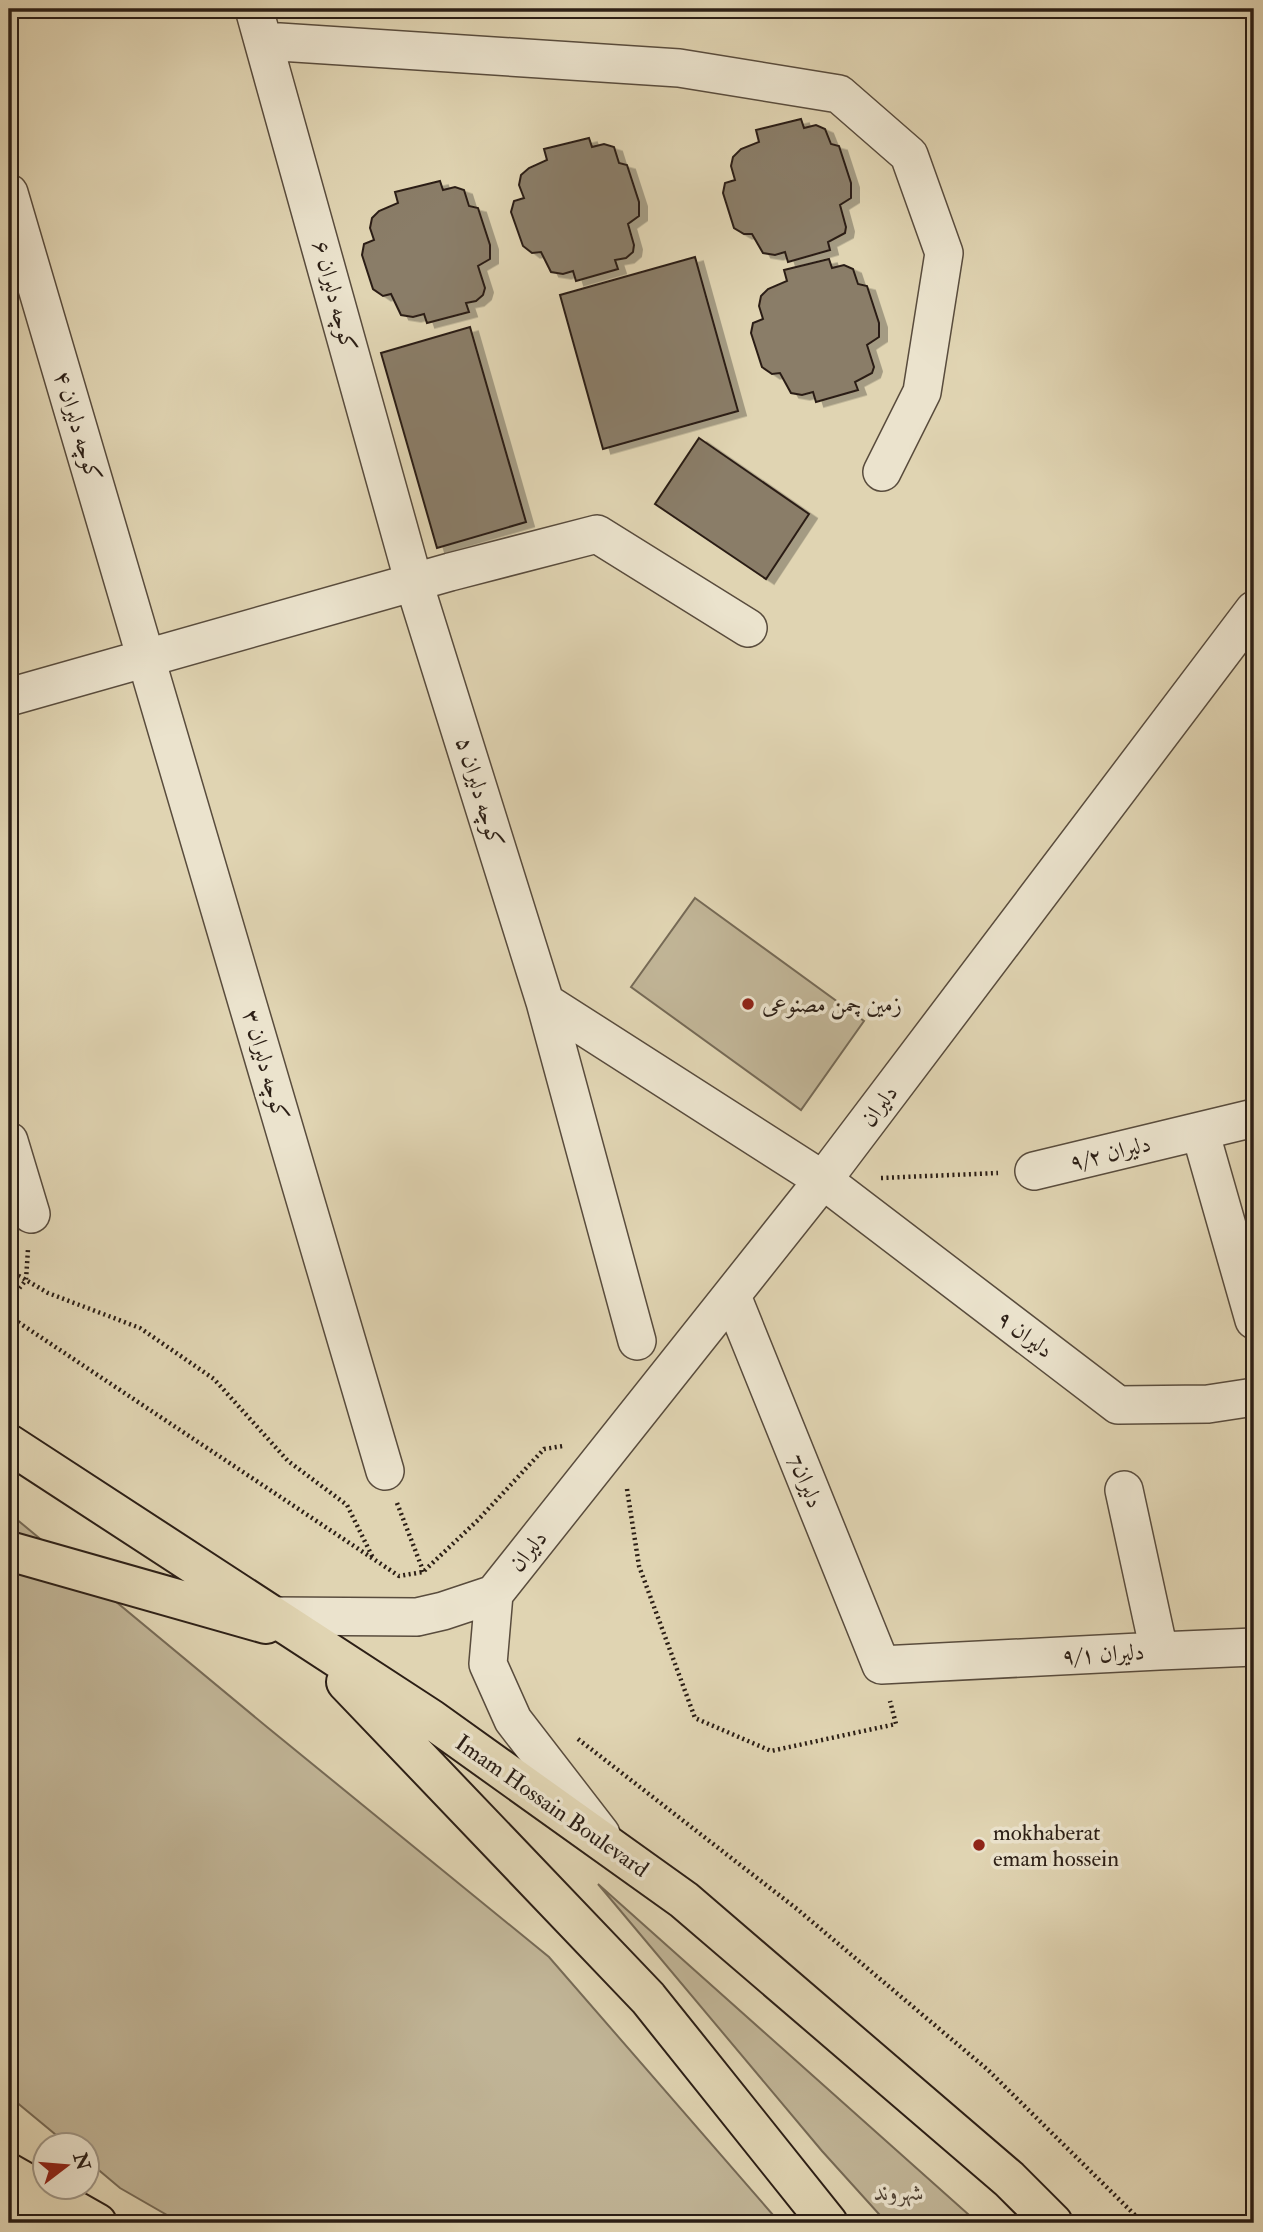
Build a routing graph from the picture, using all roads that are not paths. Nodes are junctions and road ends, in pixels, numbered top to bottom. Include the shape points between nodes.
1 (259, 25) edge
2 (9, 193) edge
3 (882, 472) dead end
4 (414, 583) junction
5 (1254, 610) edge
6 (748, 628) dead end
7 (148, 659) junction
8 (9, 697) edge
9 (545, 1002) junction
10 (1254, 1118) edge
11 (1200, 1131) junction
12 (9, 1141) edge
13 (1034, 1171) road end
14 (823, 1180) junction
15 (31, 1214) road end
16 (732, 1296) junction
17 (1254, 1320) edge
18 (638, 1341) dead end
19 (1254, 1397) edge
20 (9, 1444) edge
21 (385, 1471) road end
22 (1124, 1490) dead end
23 (9, 1551) edge
24 (494, 1594) junction
25 (287, 1625) junction
26 (1254, 1647) edge
27 (1159, 1651) junction
28 (881, 1665) joint
29 (612, 1848) junction
30 (9, 2173) edge
31 (9, 2200) edge
32 (30, 2223) edge
33 (97, 2223) edge
34 (828, 2223) edge
35 (1053, 2223) edge

1 - 3 street via 679,68 839,94 909,155 944,253 922,393
1 - 4 street, کوچه دلیران ۶
2 - 7 street, کوچه دلیران ۴
4 - 6 street via 597,534
4 - 7 street
4 - 9 street, کوچه دلیران ۵
5 - 14 street, دلیران
7 - 8 street
7 - 21 street, کوچه دلیران ۳
9 - 14 street
9 - 18 street, کوچه دلیران ۵
10 - 11 street, دلیران ۹/۲
11 - 13 street, دلیران ۹/۲
11 - 17 street
12 - 15 street
14 - 16 street, دلیران
14 - 19 street, دلیران ۹ via 1118,1405 1208,1404
16 - 24 street, دلیران
16 - 28 street, دلیران7
20 - 25 main road, Imam Hossain Boulevard
22 - 27 street, دلیران ۹/۱
23 - 25 main road
24 - 25 street, دلیران via 417,1617
24 - 29 street, دلیران via 488,1664 513,1720
25 - 29 main road, Imam Hossain Boulevard via 431,1719
25 - 34 main road via 648,1998
26 - 27 street
27 - 28 street, دلیران ۹/۱
29 - 35 main road, Imam Hossain Boulevard via 684,1899 998,2169
30 - 33 main road
31 - 32 main road

